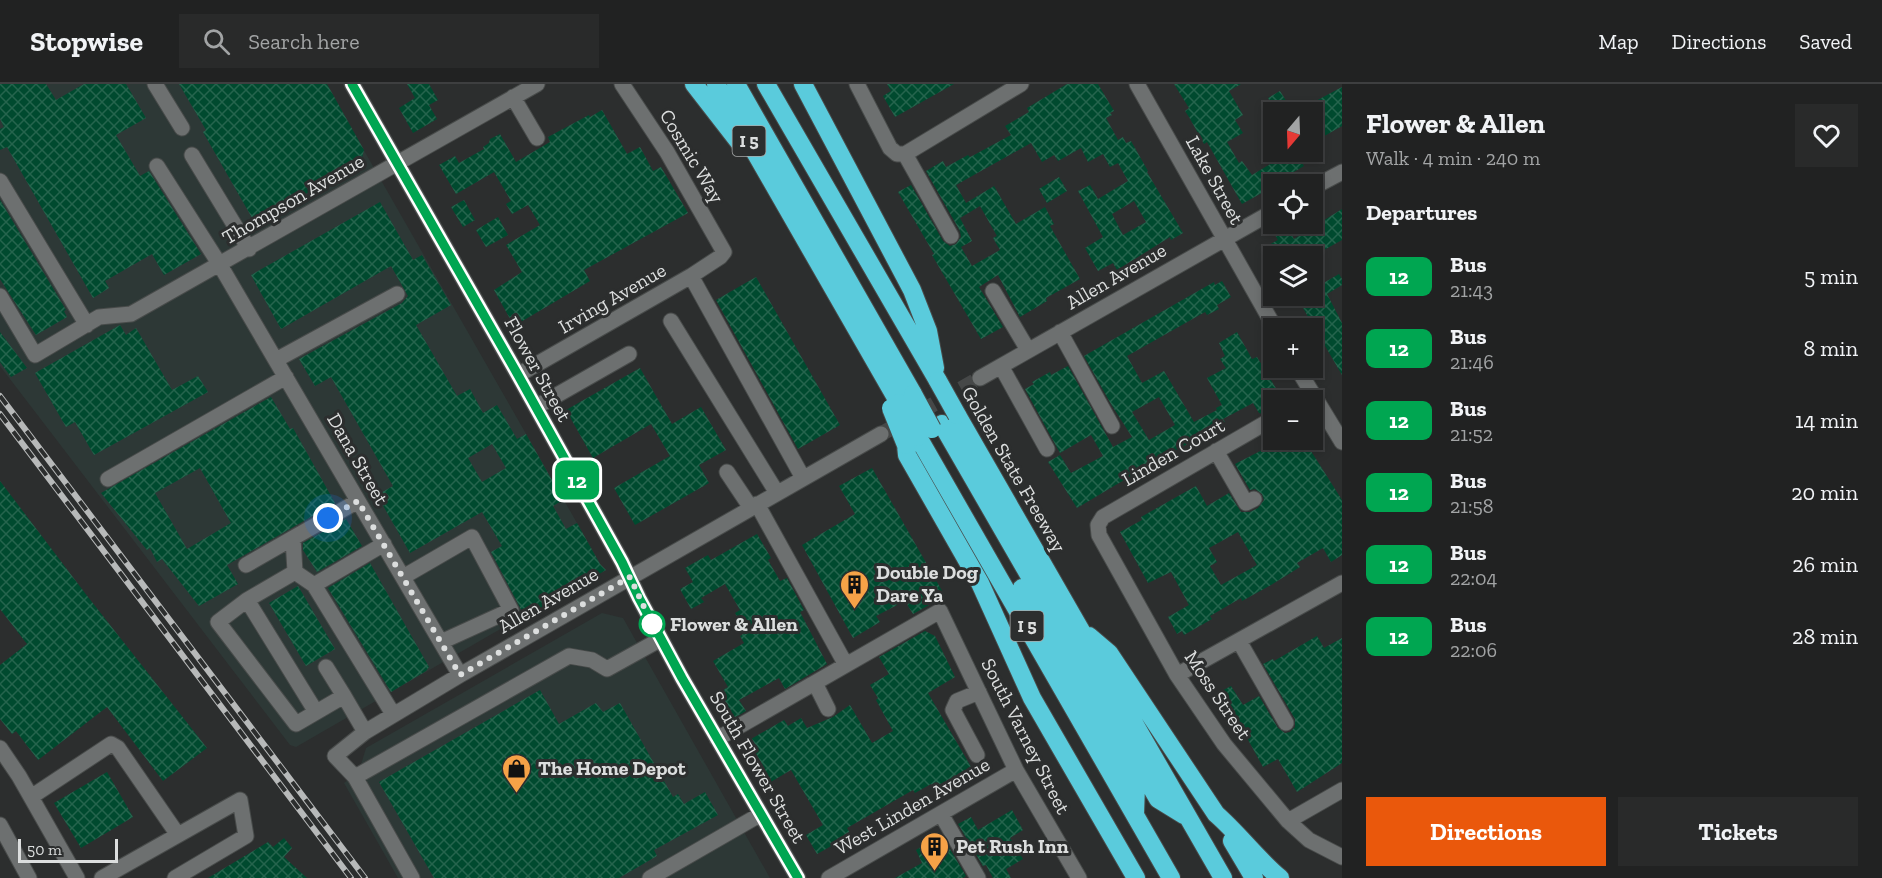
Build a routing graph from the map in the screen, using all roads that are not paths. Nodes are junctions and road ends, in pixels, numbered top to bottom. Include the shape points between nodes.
1 (155, 84) edge
2 (352, 84) edge
3 (537, 84) edge
4 (622, 84) edge
5 (694, 84) edge
6 (716, 84) edge
7 (736, 84) edge
8 (749, 84) edge
9 (766, 84) edge
10 (803, 84) edge
11 (857, 84) edge
12 (1137, 84) edge
13 (1011, 86) edge
14 (513, 97) junction
15 (182, 128) dead end
16 (537, 138) dead end
17 (901, 154) junction
18 (192, 155) dead end
19 (397, 164) junction
20 (157, 166) dead end
21 (1342, 172) edge
22 (0, 181) edge
23 (1323, 182) edge
24 (782, 199) junction
25 (1263, 217) edge
26 (951, 236) dead end
27 (1224, 239) junction
28 (249, 249) junction
29 (724, 252) joint
30 (220, 265) junction
31 (691, 276) junction
32 (993, 291) dead end
33 (397, 294) dead end
34 (0, 296) edge
35 (1269, 318) edge
36 (671, 321) dead end
37 (87, 325) junction
38 (1060, 332) junction
39 (1028, 350) junction
40 (629, 354) dead end
41 (276, 360) junction
42 (1000, 366) junction
43 (518, 375) junction
44 (286, 377) junction
45 (980, 378) tunnel mouth
46 (913, 395) junction
47 (536, 407) junction
48 (1323, 417) edge
49 (1263, 424) edge
50 (1112, 426) dead end
51 (931, 430) junction
52 (881, 434) tunnel mouth
53 (1342, 442) edge
54 (1047, 449) dead end
55 (1216, 451) junction
56 (727, 471) dead end
57 (803, 478) junction
58 (108, 479) dead end
59 (777, 493) junction
60 (1254, 499) dead end
61 (358, 501) junction
62 (754, 506) junction
63 (1098, 525) joint
64 (293, 538) junction
65 (384, 544) junction
66 (246, 565) dead end
67 (295, 572) junction
68 (403, 577) junction
69 (630, 577) junction
70 (1342, 583) edge
71 (314, 585) junction
72 (247, 600) junction
73 (1080, 629) junction
74 (660, 639) junction
75 (1239, 641) junction
76 (441, 642) junction
77 (843, 660) junction
78 (326, 667) dead end
79 (460, 675) junction
80 (1178, 675) junction
81 (682, 678) joint
82 (815, 683) junction
83 (979, 692) junction
84 (344, 696) junction
85 (828, 709) dead end
86 (316, 712) junction
87 (393, 714) junction
88 (1286, 723) dead end
89 (365, 732) junction
90 (717, 739) junction
91 (0, 748) edge
92 (977, 755) dead end
93 (1016, 770) junction
94 (355, 777) junction
95 (1342, 790) edge
96 (31, 797) junction
97 (761, 814) junction
98 (941, 814) junction
99 (1216, 814) junction
100 (1185, 816) junction
101 (1288, 821) junction
102 (0, 825) edge
103 (178, 835) junction
104 (1342, 857) edge
105 (126, 872) edge
106 (29, 878) edge
107 (77, 878) edge
108 (102, 878) edge
109 (174, 878) edge
110 (412, 878) edge
111 (650, 878) edge
112 (798, 878) edge
113 (829, 878) edge
114 (978, 878) edge
115 (1079, 878) edge
116 (1136, 878) edge
117 (1171, 878) edge
118 (1222, 878) edge
119 (1254, 878) edge
120 (1280, 878) edge

1 - 15 street
2 - 19 street, Flower Street
3 - 14 street, Thompson Avenue
4 - 29 street, Cosmic Way via 667,152
5 - 24 highway
6 - 24 highway, I 5
7 - 46 highway
8 - 46 highway
9 - 46 highway, Golden State Freeway / I 5
10 - 46 highway via 912,290 928,331
11 - 17 street via 890,148
12 - 27 street, Lake Street
13 - 17 street
14 - 16 street
14 - 19 street, Thompson Avenue
17 - 26 street
18 - 28 street
19 - 28 street, Thompson Avenue
19 - 43 street, Flower Street
20 - 30 street, Dana Street
21 - 23 street
22 - 37 street
24 - 46 highway, I 5 via 880,370
25 - 27 street, Allen Avenue
27 - 35 street, Lake Street
27 - 38 street, Allen Avenue
28 - 30 street, Thompson Avenue
29 - 31 street, Irving Avenue
30 - 37 street, Thompson Avenue via 131,314 99,317
30 - 41 street, Dana Street
31 - 43 street, Irving Avenue
31 - 57 street
32 - 39 street
33 - 41 street
34 - 37 street via 34,355
36 - 59 street
38 - 39 street, Allen Avenue
38 - 50 street
39 - 42 street, Allen Avenue
40 - 47 street
41 - 44 street, Dana Street
42 - 45 street, Allen Avenue
42 - 54 street
43 - 47 street, Flower Street
44 - 58 street
44 - 61 street, Dana Street
46 - 51 highway, Golden State Freeway / I 5, bridge
46 - 51 highway, bridge
46 - 51 highway, bridge
47 - 69 street, Flower Street
48 - 53 street
49 - 55 street, Linden Court
51 - 73 highway, Golden State Freeway / I 5
51 - 100 highway via 1158,798
51 - 116 highway via 907,455 980,583 1032,698
51 - 117 highway via 1136,786 1135,814
52 - 57 street, Allen Avenue
55 - 60 street via 1246,503
55 - 63 street, Linden Court via 1103,517
56 - 62 street
57 - 59 street, Allen Avenue
59 - 62 street, Allen Avenue
61 - 64 street
61 - 65 street, Dana Street
62 - 69 street, Allen Avenue
62 - 77 street via 773,532
63 - 80 street, Moss Street via 1098,535
64 - 66 street
64 - 67 street
65 - 68 street, Dana Street
65 - 71 street
67 - 71 street
67 - 72 street
68 - 76 street, Dana Street
68 - 76 street via 472,537 511,610
69 - 74 street, Flower Street
69 - 79 street, Allen Avenue
70 - 75 street
71 - 87 street
72 - 86 street
72 - 86 street via 218,622 296,723
73 - 99 highway via 1109,653
73 - 100 highway, Golden State Freeway / I 5
74 - 81 street, Flower Street
74 - 94 street via 607,669 592,660 569,656
75 - 80 street
75 - 88 street
76 - 79 street, Dana Street
77 - 82 street
77 - 83 street, South Varney Street via 940,611
78 - 84 street
79 - 87 street, Allen Avenue
80 - 101 street, Moss Street via 1224,744
81 - 90 street, South Flower Street
82 - 85 street
82 - 90 street
83 - 92 street via 957,701 953,710
83 - 93 street, South Varney Street
84 - 86 street
84 - 89 street
87 - 89 street, Allen Avenue
89 - 94 street, Allen Avenue via 335,756
90 - 97 street, South Flower Street
91 - 96 street
93 - 98 street, West Linden Avenue
93 - 115 street, South Varney Street
94 - 110 street
95 - 101 street
96 - 103 street via 111,744 118,748
96 - 107 street
97 - 111 street
97 - 112 street, South Flower Street
98 - 113 street, West Linden Avenue
98 - 114 street
99 - 119 highway
99 - 120 highway
100 - 118 highway, Golden State Freeway / I 5
101 - 104 street, Moss Street via 1309,840
102 - 106 street
103 - 105 street
103 - 109 street via 240,800 246,836
105 - 108 street

